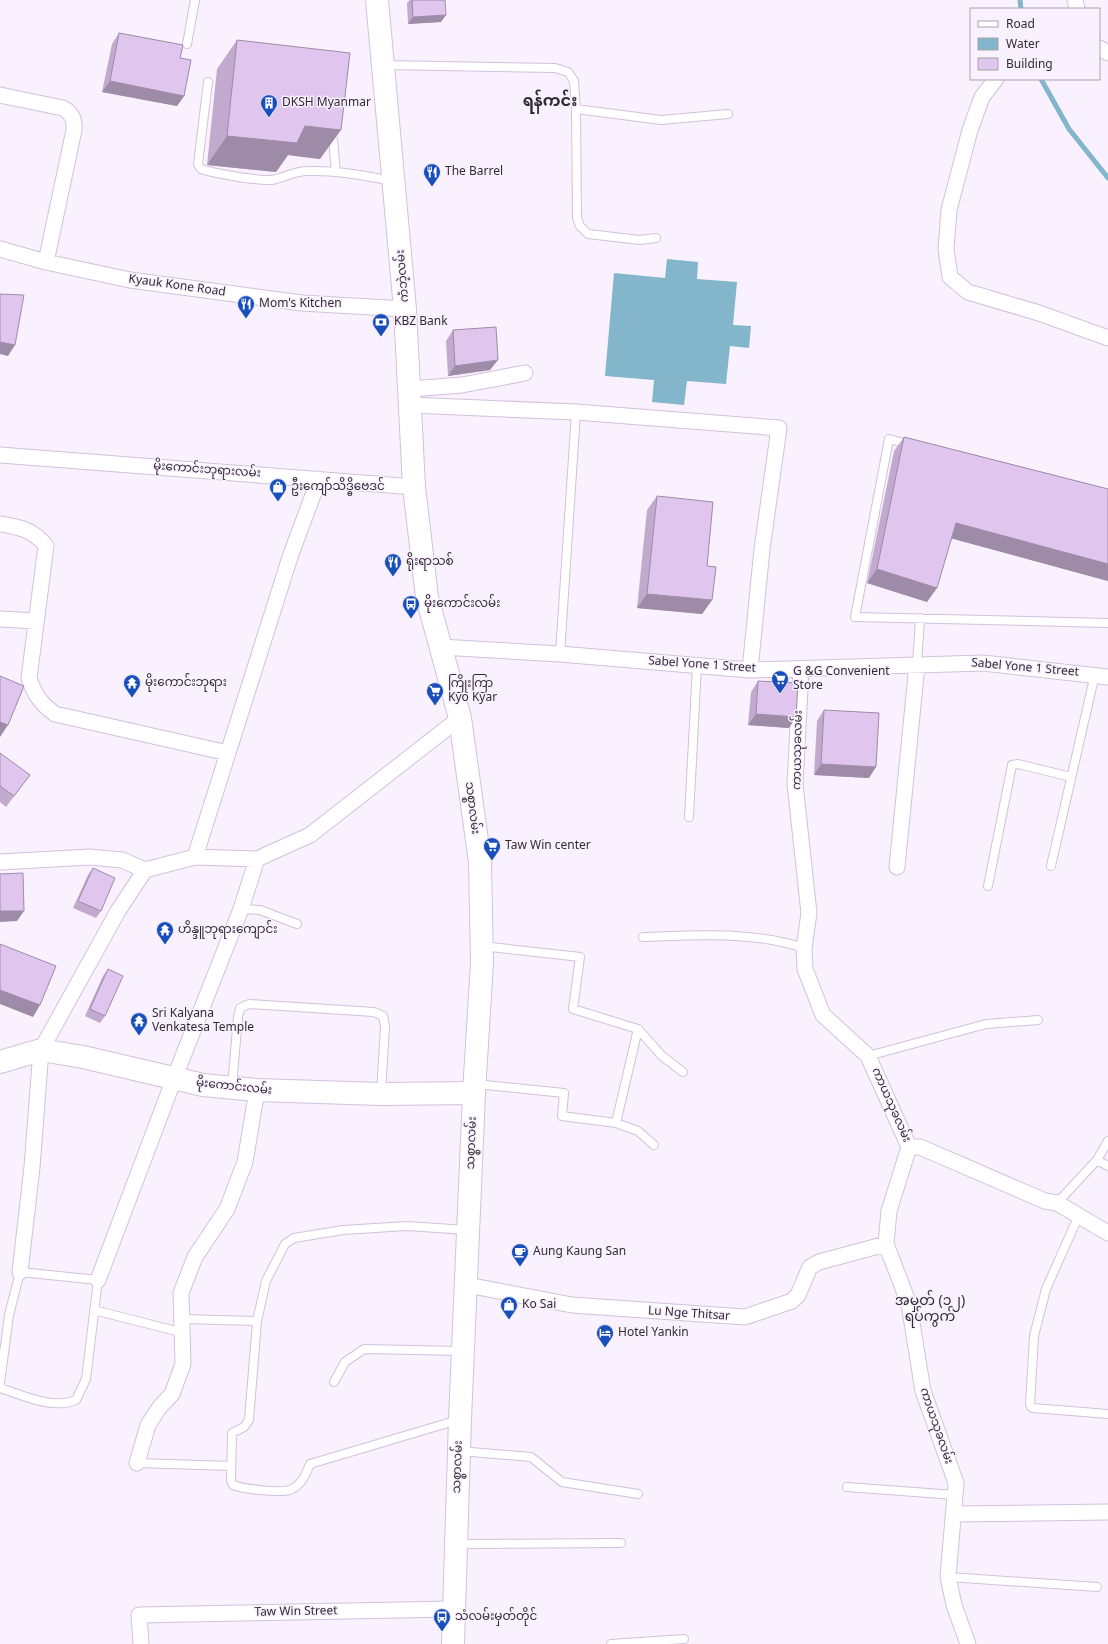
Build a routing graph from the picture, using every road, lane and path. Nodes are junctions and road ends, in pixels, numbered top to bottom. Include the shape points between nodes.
1 (195, 0) edge
2 (378, 0) edge
3 (187, 44) dead end
4 (384, 65) junction
5 (995, 80) edge
6 (208, 82) dead end
7 (0, 95) edge
8 (576, 109) junction
9 (728, 114) dead end
10 (333, 140) edge
11 (336, 172) junction
12 (394, 181) junction
13 (656, 238) dead end
14 (0, 249) edge
15 (46, 262) junction
16 (406, 309) junction
17 (1108, 338) edge
18 (525, 373) dead end
19 (410, 397) junction
20 (576, 412) junction
21 (919, 446) edge
22 (0, 455) edge
23 (319, 479) junction
24 (414, 487) junction
25 (0, 524) edge
26 (920, 618) junction
27 (0, 619) edge
28 (36, 621) junction
29 (1108, 623) edge
30 (440, 647) junction
31 (560, 654) junction
32 (917, 665) junction
33 (697, 666) junction
34 (801, 669) junction
35 (750, 670) junction
36 (1101, 675) edge
37 (460, 718) junction
38 (228, 753) junction
39 (1071, 777) junction
40 (690, 817) dead end
41 (195, 857) junction
42 (257, 859) junction
43 (0, 862) edge
44 (1051, 866) dead end
45 (897, 867) dead end
46 (145, 870) junction
47 (988, 886) dead end
48 (241, 909) junction
49 (297, 924) dead end
50 (644, 937) dead end
51 (482, 946) junction
52 (804, 948) junction
53 (1038, 1020) dead end
54 (638, 1030) junction
55 (41, 1050) junction
56 (868, 1056) junction
57 (0, 1062) edge
58 (683, 1072) dead end
59 (174, 1079) junction
60 (232, 1088) junction
61 (474, 1088) junction
62 (257, 1090) junction
63 (380, 1094) junction
64 (616, 1123) junction
65 (1108, 1141) edge
66 (654, 1145) dead end
67 (909, 1147) junction
68 (1097, 1160) junction
69 (1108, 1166) edge
70 (1057, 1203) junction
71 (1079, 1215) junction
72 (468, 1230) junction
73 (1108, 1233) edge
74 (886, 1244) junction
75 (20, 1272) junction
76 (98, 1280) junction
77 (467, 1285) junction
78 (94, 1310) junction
79 (257, 1321) junction
80 (183, 1326) junction
81 (463, 1351) junction
82 (334, 1382) dead end
83 (0, 1383) edge
84 (0, 1388) edge
85 (1108, 1414) edge
86 (460, 1419) junction
87 (458, 1451) junction
88 (137, 1463) joint
89 (230, 1466) junction
90 (847, 1487) dead end
91 (638, 1494) dead end
92 (955, 1495) junction
93 (1108, 1512) edge
94 (954, 1514) junction
95 (621, 1543) dead end
96 (455, 1544) junction
97 (948, 1578) junction
98 (1096, 1587) dead end
99 (453, 1610) junction
100 (684, 1638) dead end
101 (141, 1644) edge
102 (453, 1644) edge
103 (611, 1644) edge
104 (968, 1644) edge

1 - 3 lane
2 - 4 main road, ကံဘဲ့လမ်း
4 - 8 lane via 555,68 568,72 574,80
4 - 12 main road, ကံဘဲ့လမ်း
5 - 17 street via 982,97 970,130 949,210 946,249 950,277 968,292 1039,313
6 - 11 lane via 198,164 201,169 276,180 291,173 308,170
7 - 15 street via 63,108 74,120
8 - 9 lane via 661,120
8 - 13 lane via 577,218 580,226 588,234 640,240
10 - 11 lane
11 - 12 lane
12 - 16 main road, ကံဘဲ့လမ်း
14 - 15 street, Kyauk Kone Road
15 - 16 street, Kyauk Kone Road via 130,280 302,303
16 - 19 main road, ကံဘဲ့လမ်း
18 - 19 street
19 - 20 street
19 - 24 main road, ကံဘဲ့လမ်း
20 - 31 lane
20 - 35 street via 779,428 762,549
21 - 26 lane via 889,439 854,617
22 - 23 street, မိုးကောင်းဘုရားလမ်း
23 - 24 street, မိုးကောင်းဘုရားလမ်း
23 - 38 street via 291,554
24 - 30 main road, ကံဘဲ့လမ်း via 427,597
25 - 28 street via 21,527 38,536 46,546
26 - 29 lane
26 - 32 lane
27 - 28 street
28 - 38 street via 29,678 34,692 44,706 54,714
30 - 31 street, Sabel Yone 1 Street
30 - 37 main road, သစ္စာလမ်း
31 - 33 street, Sabel Yone 1 Street
32 - 34 street, Sabel Yone 1 Street
32 - 36 street, Sabel Yone 1 Street via 983,664
32 - 45 street
33 - 35 street, Sabel Yone 1 Street
33 - 40 lane
34 - 35 street, Sabel Yone 1 Street
34 - 52 street, ကာယသုခလမ်း via 795,784 809,913
36 - 39 lane
37 - 42 street via 310,835
37 - 51 main road, သစ္စာလမ်း via 480,862
38 - 41 street
39 - 44 lane
39 - 47 lane via 1018,764 1012,765
41 - 42 street
41 - 46 street
42 - 48 street
43 - 46 street via 90,857 122,860
46 - 55 street via 118,911
48 - 49 lane via 260,910
48 - 59 street
50 - 52 lane via 718,934 780,940
51 - 54 lane via 580,957 573,1009
51 - 61 main road, သစ္စာလမ်း
52 - 56 street, ကာယသုခလမ်း via 805,969 823,1015
53 - 56 lane via 986,1024
54 - 58 lane via 662,1056
54 - 64 lane
55 - 57 main road, မိုးကောင်းလမ်း
55 - 59 main road, မိုးကောင်းလမ်း via 83,1057
55 - 75 street via 32,1167
56 - 67 street, ကာယသုခလမ်း
59 - 60 main road, မိုးကောင်းလမ်း
59 - 76 street
60 - 62 main road, မိုးကောင်းလမ်း
60 - 63 lane via 238,1017 240,1008 249,1004 374,1012 384,1016
61 - 63 main road, မိုးကောင်းလမ်း
61 - 64 lane via 564,1093 562,1116
61 - 72 main road, သစ္စာလမ်း
62 - 63 main road, မိုးကောင်းလမ်း
62 - 80 street via 245,1162 227,1209 195,1257 181,1293
64 - 66 lane via 638,1131
65 - 68 lane
67 - 70 street via 920,1147 1045,1201
67 - 74 street, ကာယသုခလမ်း via 889,1210
68 - 69 lane
68 - 70 lane
70 - 71 street
71 - 73 street
71 - 85 lane via 1046,1289 1034,1336 1030,1404 1033,1408
72 - 77 main road, သစ္စာလမ်း
72 - 79 lane via 407,1226 343,1230 294,1238 285,1244 266,1281
74 - 77 street, Lu Nge Thitsar via 819,1262 810,1267 798,1295 792,1301 745,1317 572,1305
74 - 92 street, ကာယသုခလမ်း via 909,1304 923,1391 956,1482
75 - 76 lane
75 - 83 lane via 9,1316
76 - 78 lane
77 - 81 main road, သစ္စာလမ်း
78 - 80 lane
78 - 84 lane via 86,1379 76,1400 65,1405 41,1401
79 - 80 lane
79 - 89 lane via 250,1420 244,1427 232,1433
80 - 88 street via 183,1364 172,1394 148,1425
81 - 82 lane via 364,1349 345,1362
81 - 86 main road, သစ္စာလမ်း
86 - 87 main road, သစ္စာလမ်း
86 - 89 lane via 310,1464 300,1484 291,1490 267,1491 233,1486
87 - 91 lane via 531,1457 562,1482
87 - 96 main road, သစ္စာလမ်း
88 - 89 lane
90 - 92 lane
92 - 94 street, ကာယသုခလမ်း
93 - 94 street
94 - 97 street, ကာယသုခလမ်း
95 - 96 lane
96 - 99 main road, သစ္စာလမ်း
97 - 98 lane
97 - 104 street, ကာယသုခလမ်း via 954,1605
99 - 101 street, Taw Win Street via 139,1614
99 - 102 main road, သစ္စာလမ်း
100 - 103 lane

